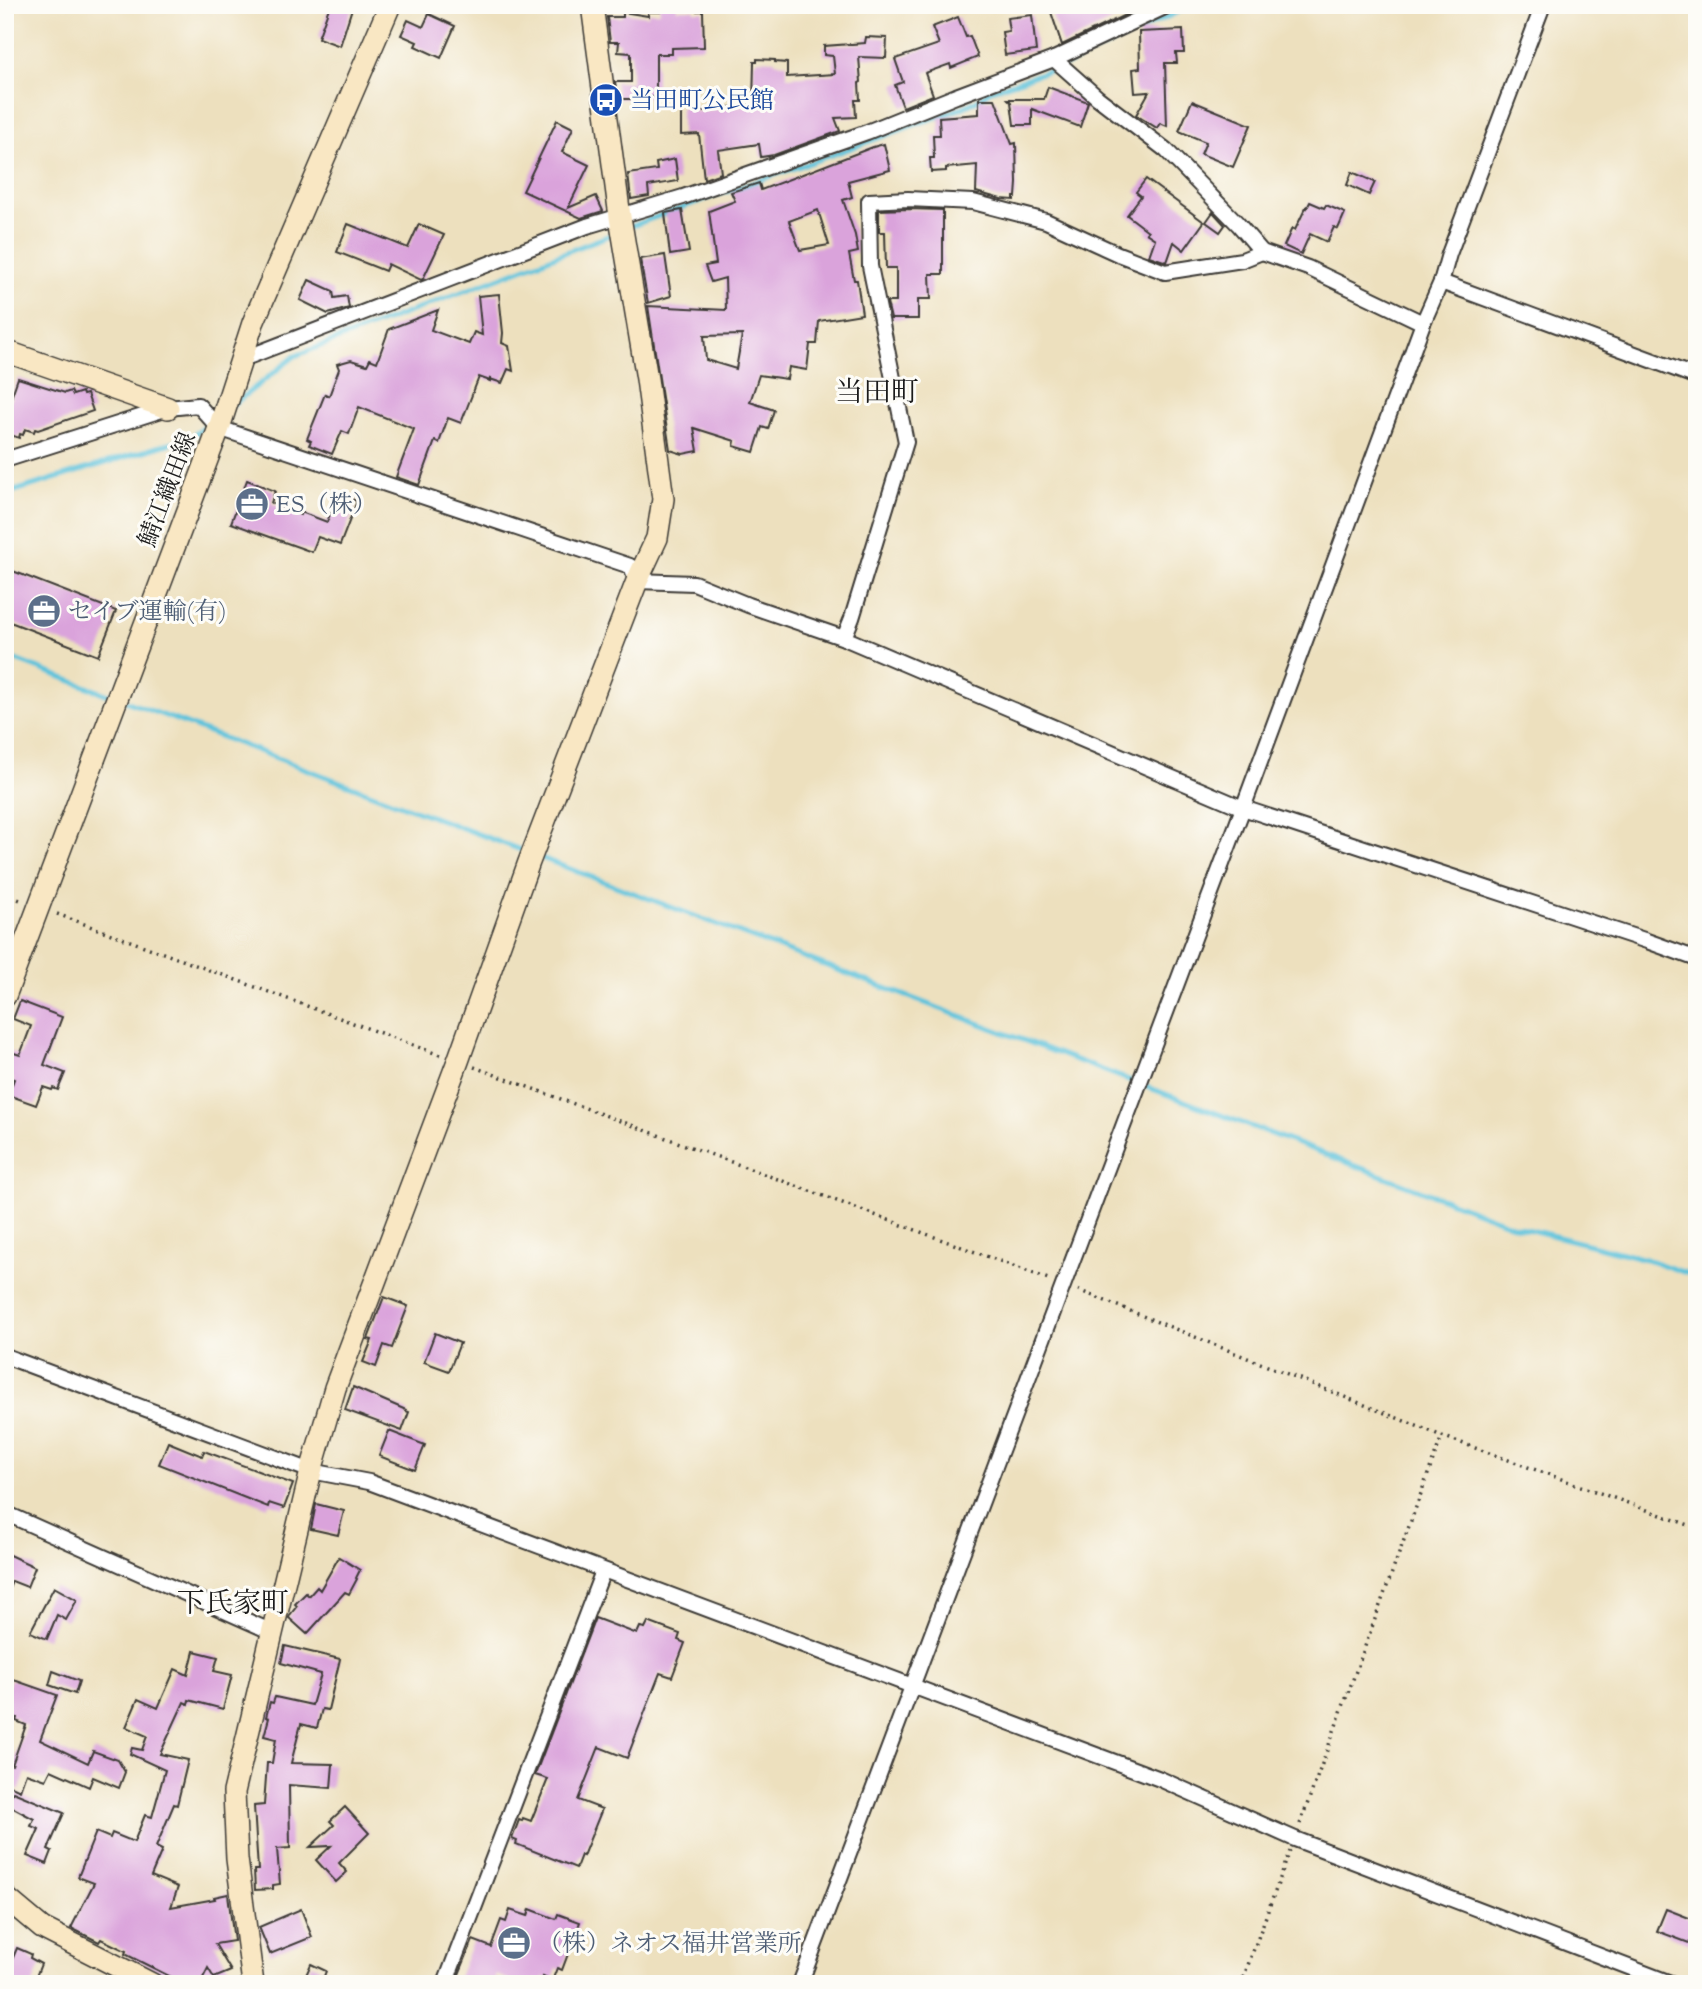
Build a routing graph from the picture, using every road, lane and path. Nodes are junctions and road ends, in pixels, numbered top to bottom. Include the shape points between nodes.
1 (390, 5) edge
2 (592, 5) edge
3 (1169, 5) edge
4 (1543, 5) edge
5 (1054, 60) junction
6 (620, 217) junction
7 (1262, 252) junction
8 (1441, 282) junction
9 (1423, 323) junction
10 (5, 351) edge
11 (240, 360) junction
12 (1697, 377) edge
13 (168, 408) junction
14 (219, 428) junction
15 (5, 460) edge
16 (637, 581) junction
17 (844, 638) junction
18 (1243, 808) junction
19 (38, 907) junction
20 (1697, 959) edge
21 (5, 996) edge
22 (457, 1061) junction
23 (1063, 1284) junction
24 (5, 1356) edge
25 (1442, 1436) junction
26 (311, 1471) junction
27 (5, 1513) edge
28 (1697, 1528) edge
29 (603, 1571) junction
30 (272, 1632) junction
31 (912, 1687) junction
32 (1295, 1839) junction
33 (5, 1897) edge
34 (152, 1984) edge
35 (253, 1984) edge
36 (444, 1984) edge
37 (800, 1984) edge
38 (1241, 1984) edge
39 (1673, 1984) edge

1 - 11 street, 鯖江織田線
2 - 6 street
3 - 5 street
4 - 8 street
5 - 6 street via 867,132
5 - 7 street via 1166,150
6 - 11 street
6 - 16 street via 663,499 657,538
7 - 9 street via 1308,268
7 - 17 street via 1242,260 1165,272 1046,221 973,202 869,201 870,266 906,442
8 - 9 street
8 - 12 street
9 - 18 street
10 - 13 street
11 - 14 street, 鯖江織田線
13 - 14 street via 198,405
13 - 15 street
14 - 16 street via 630,566
14 - 19 street, 鯖江織田線
16 - 17 street via 694,583
16 - 22 street
17 - 18 street
18 - 20 street
18 - 23 street
19 - 21 street, 鯖江織田線
19 - 22 path
22 - 23 path
22 - 26 street via 335,1388
23 - 25 path
23 - 31 street
24 - 26 street
25 - 28 path
25 - 32 path
26 - 29 street via 369,1482
26 - 30 street
27 - 30 street
29 - 31 street
29 - 36 street
30 - 35 street via 234,1793 237,1859
31 - 32 street via 1160,1779
31 - 37 street
32 - 38 path
32 - 39 street
33 - 34 street via 42,1928

